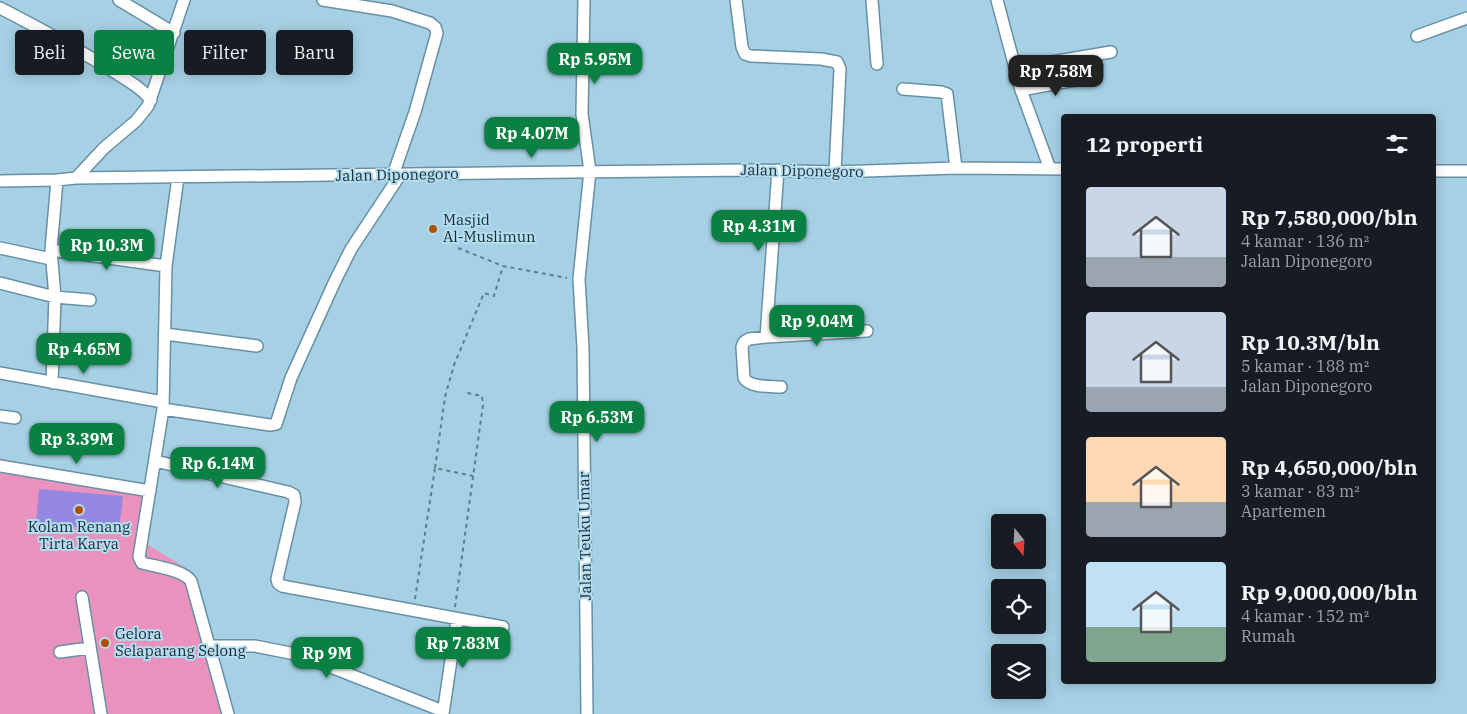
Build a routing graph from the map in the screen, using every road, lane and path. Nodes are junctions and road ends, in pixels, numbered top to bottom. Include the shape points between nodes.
1 (119, 0) edge
2 (184, 0) edge
3 (323, 0) edge
4 (584, 0) edge
5 (736, 0) edge
6 (872, 0) edge
7 (997, 0) edge
8 (0, 8) edge
9 (1467, 18) edge
10 (171, 30) edge
11 (174, 32) edge
12 (1417, 36) dead end
13 (1111, 52) dead end
14 (877, 64) dead end
15 (1015, 68) junction
16 (159, 75) edge
17 (1086, 78) dead end
18 (903, 88) dead end
19 (1021, 90) junction
20 (151, 100) junction
21 (956, 168) junction
22 (1050, 169) junction
23 (1061, 169) edge
24 (778, 170) junction
25 (590, 171) junction
26 (1436, 171) edge
27 (1467, 171) edge
28 (835, 172) junction
29 (397, 175) junction
30 (178, 177) junction
31 (76, 178) junction
32 (56, 180) junction
33 (0, 181) edge
34 (0, 248) edge
35 (458, 248) dead end
36 (51, 254) junction
37 (166, 266) junction
38 (503, 266) junction
39 (579, 279) junction
40 (0, 283) edge
41 (55, 296) junction
42 (90, 300) dead end
43 (867, 331) dead end
44 (165, 334) junction
45 (766, 337) junction
46 (257, 346) dead end
47 (0, 373) edge
48 (52, 383) junction
49 (781, 387) dead end
50 (467, 393) dead end
51 (163, 406) junction
52 (0, 416) edge
53 (15, 418) dead end
54 (155, 461) junction
55 (0, 466) edge
56 (436, 468) junction
57 (473, 476) junction
58 (150, 490) junction
59 (82, 597) dead end
60 (414, 612) junction
61 (455, 620) junction
62 (503, 627) dead end
63 (209, 646) junction
64 (89, 648) junction
65 (60, 652) dead end
66 (443, 713) edge
67 (101, 714) edge
68 (228, 714) edge
69 (586, 714) edge

1 - 10 street
2 - 11 street
3 - 29 street via 392,11 435,27 437,33
4 - 25 street, Jalan Teuku Umar via 582,114
5 - 28 street via 745,54 837,62 840,69
6 - 14 street
7 - 15 street
8 - 20 street via 54,35 139,88
9 - 12 street
13 - 15 street
15 - 19 street
16 - 20 street
17 - 19 street
18 - 21 street via 947,94
19 - 22 street
20 - 31 street via 144,114 104,148
21 - 22 street, Jalan Diponegoro
21 - 28 street, Jalan Diponegoro
22 - 23 street, Jalan Diponegoro
24 - 25 street, Jalan Diponegoro
24 - 28 street, Jalan Diponegoro
24 - 45 street
25 - 29 street, Jalan Diponegoro
25 - 39 street, Jalan Teuku Umar
26 - 27 street
29 - 30 street, Jalan Diponegoro
29 - 51 street via 338,275 301,355 276,424
30 - 31 street, Jalan Diponegoro
30 - 37 street
31 - 32 street, Jalan Diponegoro
32 - 33 street, Jalan Diponegoro
32 - 36 street
34 - 36 street
35 - 38 path
36 - 37 street
36 - 41 street
37 - 44 street
38 - 39 path
38 - 56 path via 494,296 484,293 454,365 445,397
39 - 69 street, Jalan Teuku Umar via 583,348
40 - 41 street
41 - 42 street
41 - 48 street
43 - 45 street
44 - 46 street
44 - 51 street
45 - 49 street via 744,342 744,378 752,385
47 - 48 street
48 - 51 street
50 - 57 path via 482,396 483,401
51 - 54 street
52 - 53 street
54 - 58 street
54 - 60 street via 294,495 277,579 280,585
55 - 58 street
56 - 57 path
56 - 60 path
57 - 61 path
58 - 63 street via 140,560 189,578
59 - 64 street
60 - 61 street
61 - 62 street
61 - 66 street
63 - 66 street via 255,646 300,655
63 - 68 street
64 - 65 street
64 - 67 street

